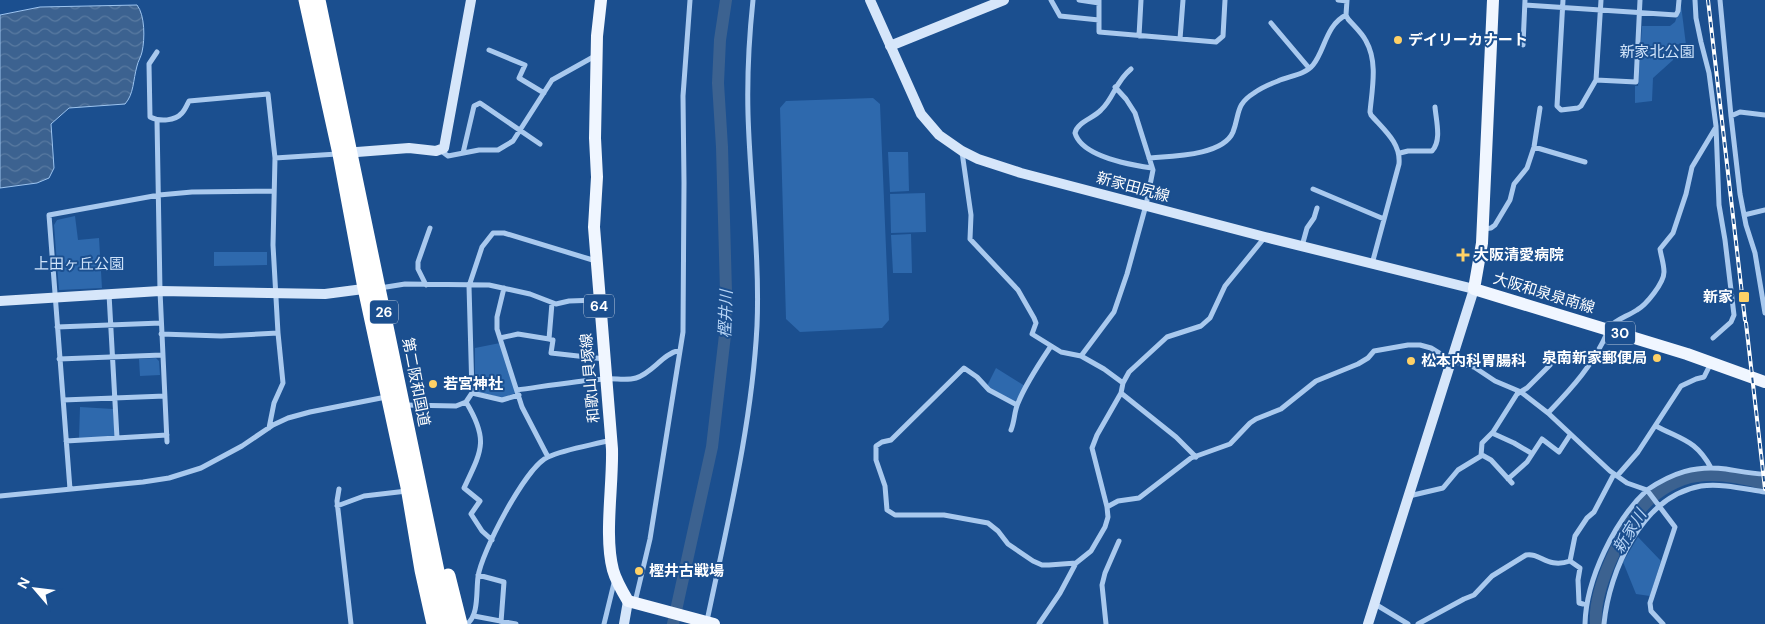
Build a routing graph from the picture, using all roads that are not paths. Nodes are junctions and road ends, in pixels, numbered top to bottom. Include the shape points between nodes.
1 (306, 0) edge
2 (318, 0) edge
3 (471, 0) edge
4 (601, 0) edge
5 (690, 0) edge
6 (753, 0) edge
7 (870, 0) edge
8 (1004, 0) edge
9 (1051, 0) edge
10 (1079, 0) edge
11 (1141, 0) edge
12 (1183, 0) edge
13 (1225, 0) edge
14 (1338, 0) edge
15 (1347, 0) edge
16 (1493, 0) edge
17 (1563, 0) edge
18 (1601, 0) edge
19 (1640, 0) edge
20 (1679, 0) edge
21 (1694, 0) edge
22 (1720, 0) edge
23 (991, 2) edge
24 (1099, 2) edge
25 (1525, 3) edge
26 (1562, 8) junction
27 (1600, 10) junction
28 (1639, 12) junction
29 (1346, 15) junction
30 (1099, 20) junction
31 (1271, 23) dead end
32 (1139, 36) junction
33 (1180, 39) junction
34 (1523, 45) dead end
35 (890, 46) junction
36 (489, 50) dead end
37 (156, 52) dead end
38 (597, 55) junction
39 (1309, 68) junction
40 (1131, 69) dead end
41 (1596, 80) junction
42 (1115, 87) junction
43 (544, 93) junction
44 (1436, 108) dead end
45 (1540, 108) dead end
46 (1765, 115) edge
47 (1731, 116) junction
48 (157, 120) junction
49 (1716, 126) junction
50 (521, 131) junction
51 (540, 144) dead end
52 (1534, 147) junction
53 (440, 150) junction
54 (962, 151) junction
55 (345, 153) junction
56 (463, 153) junction
57 (1400, 154) junction
58 (275, 158) junction
59 (1149, 158) junction
60 (1585, 162) dead end
61 (1152, 168) junction
62 (1312, 189) dead end
63 (274, 191) junction
64 (159, 195) junction
65 (1146, 205) junction
66 (1317, 208) dead end
67 (1765, 210) edge
68 (1744, 215) junction
69 (1384, 220) junction
70 (430, 228) dead end
71 (1482, 229) junction
72 (1266, 237) junction
73 (1302, 246) junction
74 (597, 261) junction
75 (1372, 264) junction
76 (426, 285) junction
77 (469, 286) junction
78 (372, 288) junction
79 (504, 288) junction
80 (1474, 289) junction
81 (160, 291) junction
82 (277, 292) junction
83 (109, 294) junction
84 (54, 298) junction
85 (599, 300) junction
86 (0, 301) edge
87 (552, 303) junction
88 (1765, 313) edge
89 (161, 323) junction
90 (111, 325) junction
91 (57, 327) junction
92 (1608, 330) junction
93 (161, 334) junction
94 (278, 334) junction
95 (500, 338) junction
96 (1713, 338) dead end
97 (549, 339) junction
98 (1051, 346) junction
99 (680, 350) junction
100 (162, 355) junction
101 (1081, 356) junction
102 (113, 357) junction
103 (60, 359) junction
104 (606, 359) junction
105 (1452, 361) junction
106 (1712, 363) junction
107 (1550, 364) dead end
108 (607, 378) junction
109 (1765, 382) edge
110 (1123, 383) junction
111 (518, 392) junction
112 (1521, 392) junction
113 (1120, 393) junction
114 (472, 394) junction
115 (165, 396) junction
116 (388, 396) junction
117 (115, 398) junction
118 (63, 400) junction
119 (466, 402) junction
120 (403, 405) junction
121 (1017, 405) junction
122 (1548, 413) junction
123 (1656, 426) junction
124 (269, 428) junction
125 (1011, 430) dead end
126 (1492, 433) junction
127 (167, 435) junction
128 (1570, 436) junction
129 (117, 438) junction
130 (611, 440) junction
131 (66, 441) junction
132 (167, 442) dead end
133 (1531, 454) junction
134 (1482, 455) junction
135 (548, 457) junction
136 (1196, 457) junction
137 (1711, 468) junction
138 (416, 472) junction
139 (1765, 474) edge
140 (1616, 475) junction
141 (339, 489) dead end
142 (408, 489) junction
143 (70, 490) junction
144 (1648, 491) junction
145 (1765, 492) edge
146 (0, 496) edge
147 (1409, 496) junction
148 (1658, 505) junction
149 (337, 506) junction
150 (1107, 507) junction
151 (492, 540) junction
152 (1119, 541) dead end
153 (1570, 561) junction
154 (1076, 563) junction
155 (478, 575) junction
156 (616, 578) junction
157 (632, 601) junction
158 (1374, 604) junction
159 (1583, 604) dead end
160 (474, 616) junction
161 (501, 622) junction
162 (707, 623) edge
163 (350, 624) edge
164 (424, 624) edge
165 (434, 624) edge
166 (448, 624) edge
167 (460, 624) edge
168 (467, 624) edge
169 (516, 624) edge
170 (604, 624) edge
171 (624, 624) edge
172 (1039, 624) edge
173 (1106, 624) edge
174 (1368, 624) edge
175 (1408, 624) edge
176 (1418, 624) edge
177 (1585, 624) edge
178 (1604, 624) edge
179 (1662, 624) edge

1 - 55 highway, 第二阪和国道 / 26
2 - 55 highway, 第二阪和国道 / 26
3 - 53 street via 446,142
4 - 38 main road, 和歌山貝塚線 / 64
5 - 99 street via 683,96 684,306
6 - 162 street via 748,79 757,325 751,392
7 - 35 street, 新家田尻線
8 - 23 street
9 - 30 street via 1060,16
10 - 24 street
11 - 32 street
12 - 33 street
13 - 33 street via 1223,36 1216,42
14 - 15 street
15 - 29 street
16 - 71 main road, 大阪和泉泉南線
17 - 26 street
18 - 27 street
19 - 28 street
20 - 28 street via 1676,15
21 - 49 street
22 - 47 street
23 - 35 street
24 - 30 street
25 - 26 street
25 - 34 street
26 - 27 street
26 - 41 street via 1557,106 1561,110 1578,108
27 - 28 street
27 - 41 street
28 - 41 street via 1636,82
29 - 39 street via 1330,31
29 - 57 street via 1370,49 1373,79 1371,115 1393,140
30 - 32 street via 1098,32
31 - 39 street
32 - 33 street
35 - 54 street, 新家田尻線 via 921,114 940,135
36 - 43 street via 525,65 519,78
37 - 48 street via 149,64 150,117
38 - 43 street via 552,80
38 - 74 main road, 和歌山貝塚線 / 64 via 594,227
39 - 59 street via 1255,92 1243,101 1226,143 1184,155
40 - 42 street
42 - 59 street via 1135,113
42 - 61 street via 1102,110 1076,129 1077,138 1092,151 1107,157
43 - 50 street
44 - 57 street via 1436,147 1432,151
45 - 52 street
46 - 47 street via 1740,112
47 - 68 street
48 - 58 street via 168,120 182,114 189,101 268,94
48 - 64 street
49 - 92 street via 1692,167 1673,232 1660,248 1664,274 1659,284 1647,302 1613,321
49 - 96 street via 1719,206 1734,315 1731,322
50 - 51 street
50 - 56 street via 513,141 498,150
50 - 56 street via 480,103 474,106
52 - 60 street
52 - 71 street via 1527,168 1514,184 1510,200 1495,225
53 - 55 street via 409,148
53 - 56 street via 448,156
54 - 65 street, 新家田尻線 via 1021,173
54 - 98 street via 971,215 970,239 1018,290 1036,323 1032,334
55 - 58 street
55 - 78 highway, 第二阪和国道 / 26
57 - 69 street
58 - 63 street
59 - 61 street
61 - 65 street
62 - 69 street
63 - 64 street
63 - 82 street via 273,245
64 - 81 street
64 - 84 street via 49,215
65 - 72 street, 新家田尻線
65 - 101 street via 1128,274 1114,312
66 - 73 street
67 - 68 street
68 - 88 street via 1755,253
69 - 75 street
70 - 76 street via 418,262
71 - 80 main road, 大阪和泉泉南線
72 - 73 street, 新家田尻線
72 - 110 street via 1225,286 1210,318 1202,326 1167,337 1129,372
73 - 75 street, 新家田尻線
74 - 77 street via 497,232 482,247
74 - 85 main road, 和歌山貝塚線 / 64
75 - 80 street, 新家田尻線
76 - 77 street
76 - 78 street
77 - 79 street
77 - 114 street
78 - 82 street via 325,294
78 - 116 highway, 第二阪和国道 / 26
78 - 120 highway, 第二阪和国道 / 26
79 - 87 street
79 - 95 street via 497,317
80 - 92 main road, 大阪和泉泉南線 / 30
80 - 105 street
81 - 82 street
81 - 83 street
81 - 89 street
82 - 94 street
83 - 84 street
83 - 90 street
84 - 86 street
84 - 91 street
85 - 87 street
85 - 104 main road, 和歌山貝塚線 / 64
87 - 97 street
89 - 90 street
89 - 93 street
90 - 91 street
90 - 102 street
91 - 103 street
92 - 106 main road, 大阪和泉泉南線 / 30
92 - 122 street via 1597,355
93 - 94 street
93 - 100 street
94 - 124 street via 283,383 274,403
95 - 97 street via 518,334
95 - 111 street
97 - 104 street via 552,340 551,353
98 - 101 street via 1066,354
98 - 121 street via 1034,370
99 - 108 street via 669,354 636,378
99 - 157 street via 650,539
100 - 102 street
100 - 115 street
101 - 110 street
102 - 103 street
102 - 117 street
103 - 118 street
104 - 108 main road, 和歌山貝塚線 / 64
105 - 112 street via 1474,367
105 - 136 street via 1420,345 1374,350 1358,364 1316,381 1281,409 1256,419 1230,444
105 - 147 street
106 - 109 main road, 大阪和泉泉南線 / 30
106 - 123 street via 1704,377 1681,386
107 - 112 street
108 - 111 street
108 - 130 main road, 和歌山貝塚線 / 64
110 - 113 street
111 - 114 street via 502,400
111 - 135 street via 522,407
112 - 122 street
112 - 126 street
113 - 136 street
113 - 150 street via 1092,448
114 - 119 street
115 - 117 street
115 - 127 street
116 - 120 street
116 - 124 street via 310,412
116 - 142 highway, 第二阪和国道 / 26
117 - 118 street
117 - 129 street
118 - 131 street
119 - 120 street via 456,406
119 - 151 street via 478,421 481,433 477,461 464,488 480,500 471,514
120 - 138 highway, 第二阪和国道 / 26
121 - 125 street
121 - 154 street via 989,390 964,368 891,440 876,446 887,510 896,515 944,515 988,523 1008,544 1033,561 1042,565
122 - 128 street
123 - 137 street via 1693,444
123 - 140 street
124 - 143 street via 202,468 169,478
126 - 133 street
126 - 134 street via 1482,443
127 - 129 street
127 - 132 street
128 - 133 street via 1559,452 1542,439
128 - 140 street
129 - 131 street
130 - 135 street
130 - 156 main road, 和歌山貝塚線 / 64 via 610,534 612,568
131 - 143 street
133 - 134 street via 1510,481
134 - 147 street via 1458,470 1443,488
135 - 151 street via 520,487
136 - 150 street via 1139,498 1118,501
137 - 139 street
137 - 144 street via 1680,472
138 - 166 highway, 第二阪和国道 / 26
138 - 167 highway via 427,494
140 - 144 street
140 - 153 street via 1575,536
141 - 149 street
142 - 149 street via 364,496
142 - 164 highway via 404,506
142 - 165 highway, 第二阪和国道 / 26
143 - 146 street
144 - 148 street
144 - 177 street via 1631,507 1602,558 1591,589
145 - 148 street via 1702,486 1677,493
147 - 158 street
148 - 178 street via 1644,521 1619,567 1608,594
148 - 179 street via 1675,527 1650,603 1651,611
149 - 163 street
150 - 154 street via 1108,517 1098,542
151 - 155 street
152 - 173 street via 1102,585
153 - 159 street via 1580,568 1579,603
153 - 176 street via 1553,563 1526,555 1492,576 1474,595
154 - 172 street
155 - 160 street
155 - 161 street via 504,582
156 - 157 main road, 和歌山貝塚線 / 64
156 - 170 street
157 - 162 main road
157 - 171 street
158 - 174 street
158 - 175 street
160 - 161 street
160 - 168 street
161 - 169 street

